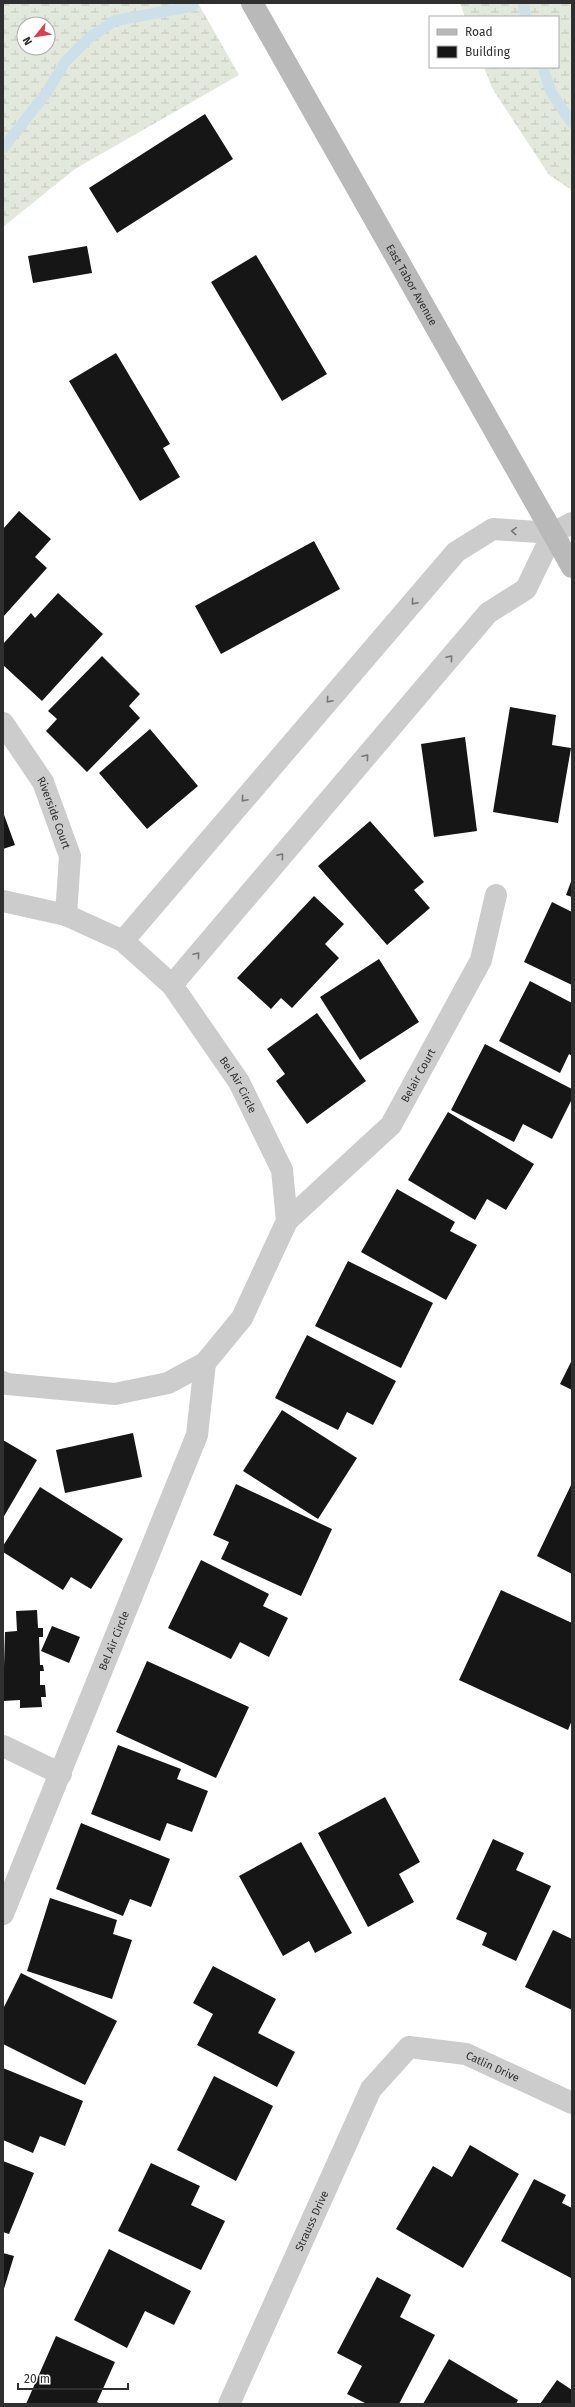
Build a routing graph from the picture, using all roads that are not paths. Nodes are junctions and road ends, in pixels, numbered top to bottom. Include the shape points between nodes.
1 (252, 3) edge
2 (572, 523) edge
3 (553, 533) junction
4 (572, 567) edge
5 (3, 723) edge
6 (496, 894) dead end
7 (3, 901) edge
8 (66, 915) junction
9 (123, 941) junction
10 (172, 985) junction
11 (287, 1221) junction
12 (205, 1363) junction
13 (3, 1382) edge
14 (3, 1746) edge
15 (61, 1774) junction
16 (3, 1914) edge
17 (409, 2047) joint
18 (572, 2103) edge
19 (229, 2404) edge

1 - 3 main road, East Tabor Avenue
2 - 3 street
3 - 4 main road, East Tabor Avenue
3 -> 9 street via 494,529 456,552
10 -> 3 street via 488,613 526,589
5 - 8 street, Riverside Court via 43,782 70,856
6 - 11 street, Belair Court via 481,960 391,1125
7 - 8 street, Bel Air Circle
8 - 9 street, Bel Air Circle
9 - 10 street, Bel Air Circle
10 - 11 street, Bel Air Circle via 239,1082 266,1136 282,1170
11 - 12 street via 242,1318
12 - 13 street via 168,1383 115,1394
12 - 15 street, Bel Air Circle via 197,1435
14 - 15 street
15 - 16 street, Bel Air Circle
17 - 18 street, Catlin Drive via 466,2054
17 - 19 street, Strauss Drive via 371,2090

